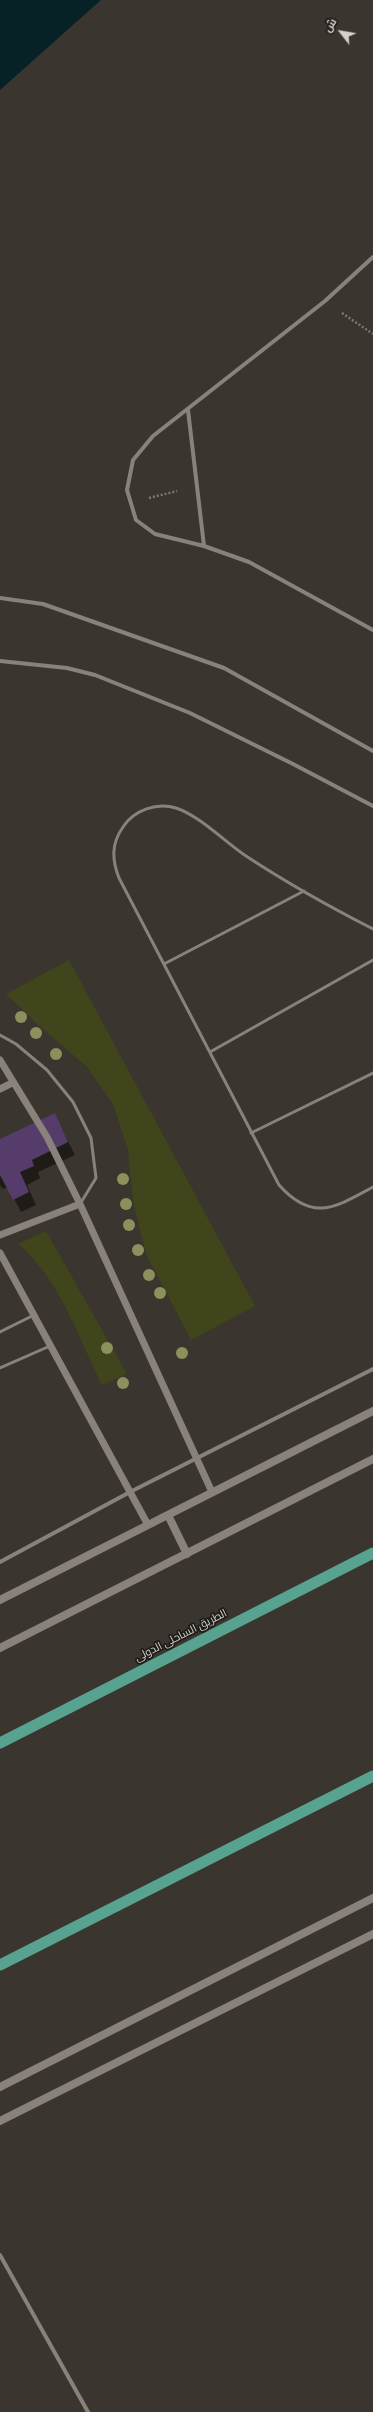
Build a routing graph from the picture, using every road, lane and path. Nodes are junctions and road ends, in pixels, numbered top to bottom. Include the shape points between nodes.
1 (373, 257) edge
2 (325, 301) junction
3 (373, 334) edge
4 (188, 410) junction
5 (197, 485) junction
6 (131, 503) junction
7 (204, 546) junction
8 (0, 598) edge
9 (373, 630) edge
10 (0, 661) edge
11 (373, 751) edge
12 (373, 806) edge
13 (304, 891) junction
14 (373, 929) edge
15 (373, 960) edge
16 (164, 964) junction
17 (0, 1035) edge
18 (210, 1052) junction
19 (0, 1060) edge
20 (373, 1073) edge
21 (12, 1083) junction
22 (0, 1090) edge
23 (251, 1133) junction
24 (373, 1187) edge
25 (80, 1204) junction
26 (0, 1235) edge
27 (0, 1253) edge
28 (34, 1315) junction
29 (0, 1332) edge
30 (50, 1345) junction
31 (0, 1368) edge
32 (373, 1369) edge
33 (373, 1411) edge
34 (196, 1459) junction
35 (373, 1459) edge
36 (130, 1492) junction
37 (212, 1492) junction
38 (168, 1515) junction
39 (148, 1525) junction
40 (373, 1553) edge
41 (187, 1554) junction
42 (0, 1562) edge
43 (0, 1600) edge
44 (0, 1648) edge
45 (0, 1743) edge
46 (373, 1776) edge
47 (373, 1898) edge
48 (373, 1934) edge
49 (0, 1965) edge
50 (0, 2087) edge
51 (0, 2121) edge
52 (0, 2255) edge
53 (88, 2412) edge

1 - 2 street
2 - 3 path
2 - 4 street
4 - 5 street
4 - 6 street via 153,436 133,460 127,490
5 - 6 path
5 - 7 street
6 - 7 street via 136,520 155,534
7 - 9 street via 270,572
8 - 11 street via 43,604 224,668
10 - 12 street via 67,668 95,675 190,713
13 - 14 lane
13 - 16 lane
13 - 16 lane via 176,808 150,807 138,812 126,822 118,834 113,849 114,864
15 - 18 lane
16 - 18 lane
17 - 25 lane via 16,1044 47,1070 73,1102 91,1138 96,1178
18 - 23 lane
19 - 21 street
20 - 23 lane
21 - 22 street
21 - 25 street via 47,1137
23 - 24 lane via 279,1185 290,1197 305,1205 321,1208 337,1206
25 - 26 street
25 - 34 street
27 - 28 street
28 - 29 lane
28 - 30 street
30 - 31 lane
30 - 36 street
32 - 34 street
33 - 37 main road
34 - 36 street
34 - 37 street
35 - 41 main road
36 - 39 street
36 - 42 street
37 - 38 main road
38 - 39 main road
38 - 41 main road
39 - 43 main road
40 - 45 highway, الطريق الساحلى الدولى
41 - 44 main road
46 - 49 highway
47 - 50 main road
48 - 51 main road
52 - 53 street

